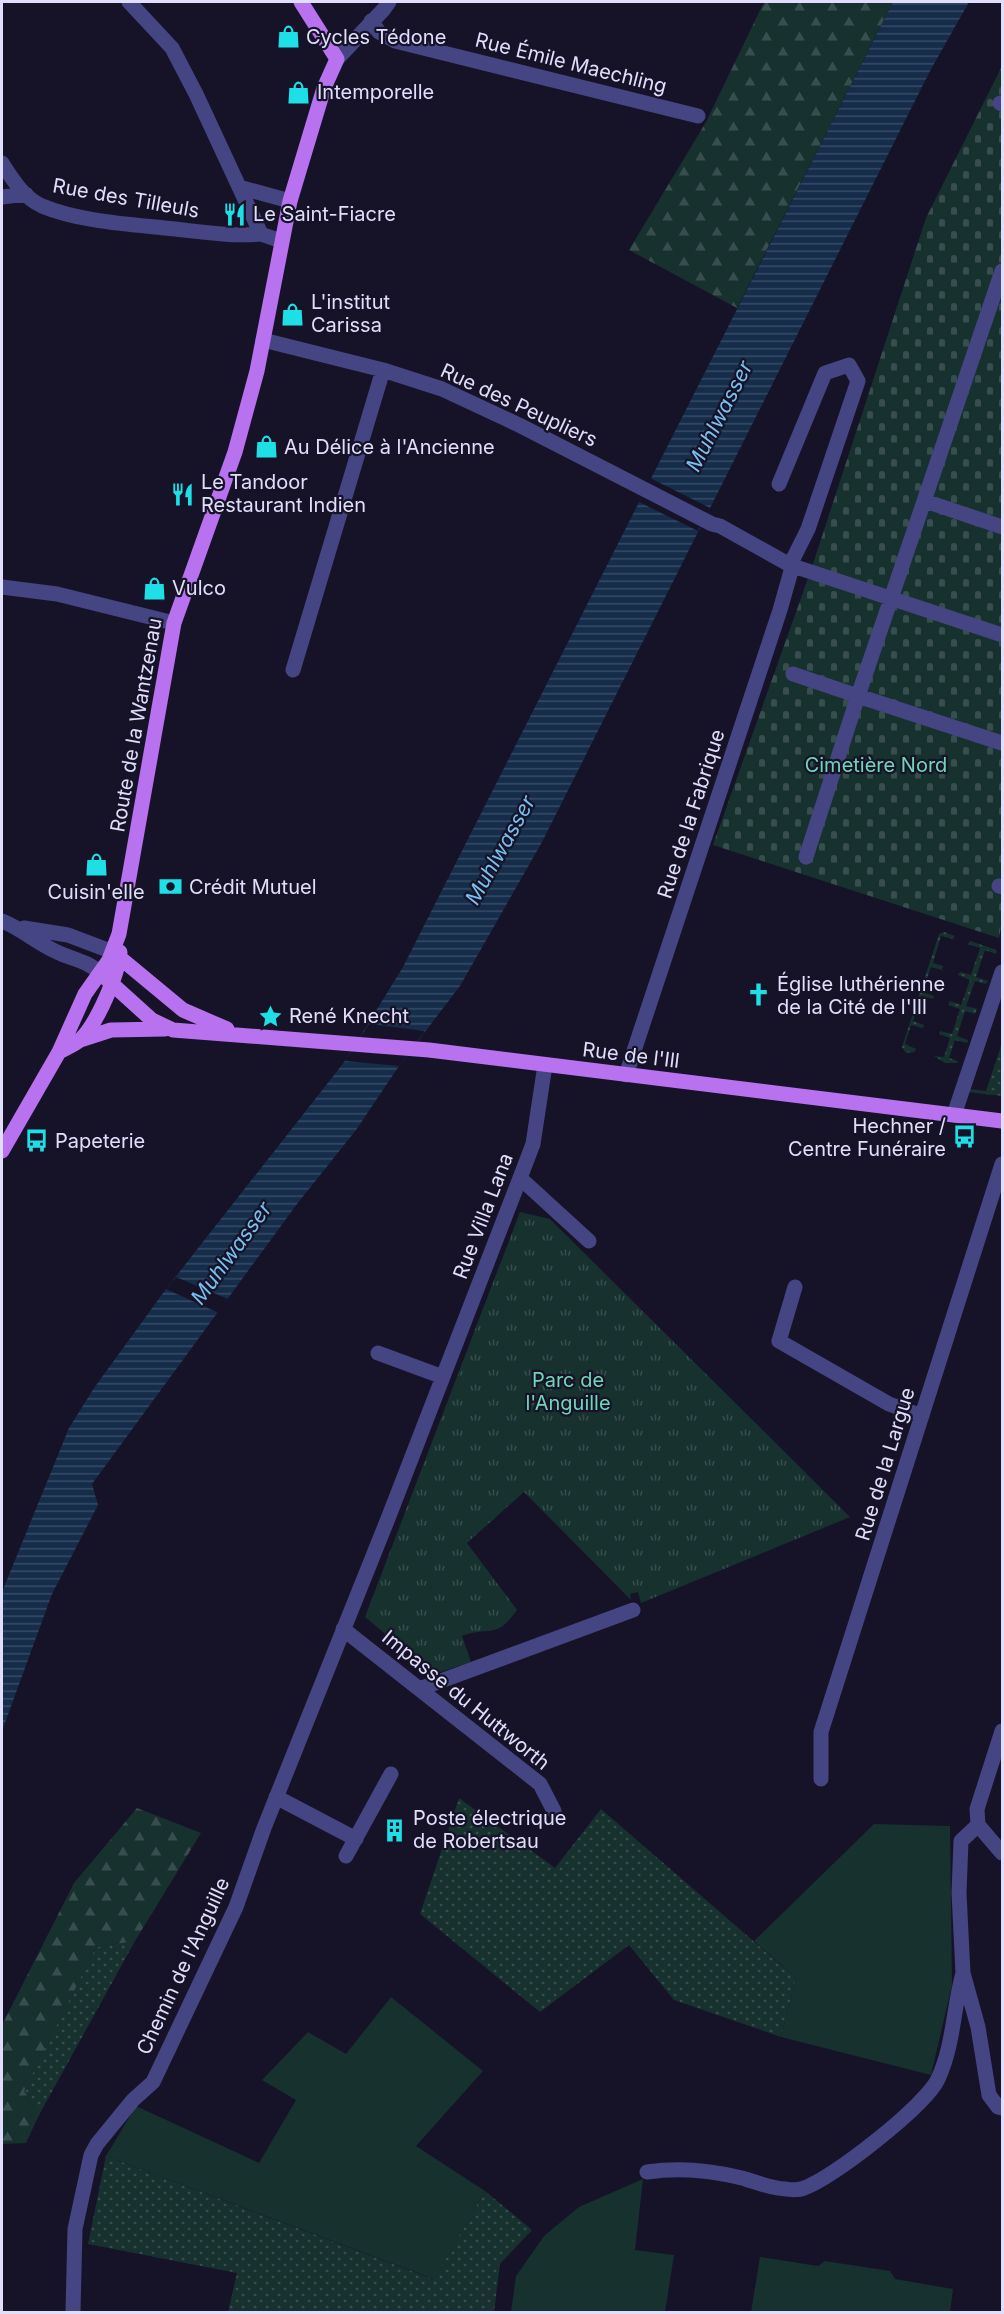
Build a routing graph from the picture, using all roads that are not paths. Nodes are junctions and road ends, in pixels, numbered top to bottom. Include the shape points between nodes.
1 (129, 2) edge
2 (301, 2) edge
3 (388, 2) edge
4 (371, 21) junction
5 (337, 59) junction
6 (698, 116) dead end
7 (2, 163) edge
8 (239, 187) junction
9 (26, 194) junction
10 (2, 197) edge
11 (290, 201) junction
12 (261, 234) junction
13 (281, 241) junction
14 (1002, 271) edge
15 (263, 340) junction
16 (383, 370) junction
17 (779, 484) dead end
18 (925, 501) junction
19 (1002, 527) edge
20 (790, 565) junction
21 (2, 587) edge
22 (892, 598) junction
23 (174, 623) junction
24 (1002, 635) edge
25 (293, 670) dead end
26 (793, 674) dead end
27 (858, 696) junction
28 (1002, 743) edge
29 (806, 857) dead end
30 (122, 922) junction
31 (8, 924) edge
32 (92, 943) junction
33 (76, 960) junction
34 (111, 967) junction
35 (1002, 972) edge
36 (142, 977) junction
37 (85, 994) junction
38 (173, 1030) junction
39 (254, 1036) junction
40 (80, 1040) junction
41 (59, 1052) junction
42 (545, 1065) junction
43 (626, 1075) junction
44 (954, 1115) junction
45 (1002, 1121) edge
46 (2, 1151) edge
47 (1002, 1164) edge
48 (520, 1178) junction
49 (589, 1241) dead end
50 (795, 1287) dead end
51 (378, 1353) dead end
52 (443, 1377) junction
53 (922, 1416) junction
54 (633, 1610) dead end
55 (343, 1629) junction
56 (419, 1689) junction
57 (1002, 1731) edge
58 (391, 1774) dead end
59 (821, 1779) dead end
60 (276, 1797) junction
61 (554, 1811) dead end
62 (978, 1824) junction
63 (356, 1839) junction
64 (1002, 1852) edge
65 (346, 1856) dead end
66 (963, 1973) junction
67 (1002, 2108) edge
68 (647, 2172) dead end
69 (73, 2313) edge

1 - 8 street via 172,48
2 - 5 main road
3 - 4 street, Route de la Wantzenau
4 - 5 street, Route de la Wantzenau
4 - 6 street, Rue Émile Maechling via 379,32 395,41
5 - 11 main road, Route de la Wantzenau via 324,88
7 - 9 street, Rue des Tilleuls
8 - 11 street
8 - 12 street
9 - 10 street
9 - 12 street, Rue des Tilleuls via 41,206 129,224
11 - 13 main road, Route de la Wantzenau
12 - 13 street, Rue des Tilleuls
13 - 15 main road, Route de la Wantzenau
14 - 18 street
15 - 16 street, Rue des Peupliers
15 - 23 main road, Route de la Wantzenau via 236,452
16 - 20 street, Rue des Peupliers via 442,389 720,526
16 - 25 street
17 - 20 street, Rue de la Fabrique via 825,373 849,365 858,381 808,529
18 - 19 street
18 - 22 street
20 - 22 street, Rue des Peupliers
20 - 43 street, Rue de la Fabrique via 776,621
21 - 23 street via 57,594
22 - 24 street, Rue des Peupliers
22 - 27 street
23 - 30 main road, Route de la Wantzenau
26 - 27 street
27 - 28 street
27 - 29 street
30 - 32 street via 111,940
30 - 34 main road, Route de la Wantzenau
30 - 36 main road
31 - 32 street
31 - 33 street
32 - 34 street
33 - 34 street
33 - 37 street via 86,975
34 - 36 main road, Rue de l'Ill
34 - 37 main road, Route de la Wantzenau
34 - 38 main road, Rue de l'Ill via 129,1000 152,1020
34 - 40 main road, Route de la Wantzenau via 99,1011
35 - 44 street
36 - 39 main road, Rue de l'Ill via 183,1010 226,1029
37 - 41 main road, Route de la Wantzenau
38 - 39 main road, Rue de l'Ill
38 - 40 main road, Rue de l'Ill via 121,1029
39 - 42 main road, Rue de l'Ill via 429,1050
40 - 41 main road, Route de la Wantzenau
41 - 46 main road, Route de la Wantzenau
42 - 43 main road, Rue de l'Ill
42 - 48 street, Rue Villa Lana via 533,1144
43 - 44 main road, Rue de l'Ill
44 - 45 main road, Rue de l'Ill
47 - 53 street, Rue de la Largue
48 - 49 street
48 - 52 street, Rue Villa Lana
50 - 53 street via 779,1341 889,1404
51 - 52 street
52 - 55 street, Rue Villa Lana
53 - 59 street, Rue de la Largue via 821,1732
54 - 56 street
55 - 56 street, Impasse du Huttworth
55 - 60 street, Chemin de l'Anguille
56 - 61 street, Impasse du Huttworth via 540,1784
57 - 62 street via 977,1809
58 - 63 street
60 - 63 street
60 - 69 street, Chemin de l'Anguille via 236,1907 153,2082 133,2100 91,2155 75,2229
62 - 64 street
62 - 66 street via 961,1841
63 - 65 street
66 - 67 street via 978,2027 988,2095
66 - 68 street via 954,2027 937,2082 901,2122 837,2169 804,2188 784,2190 712,2171

